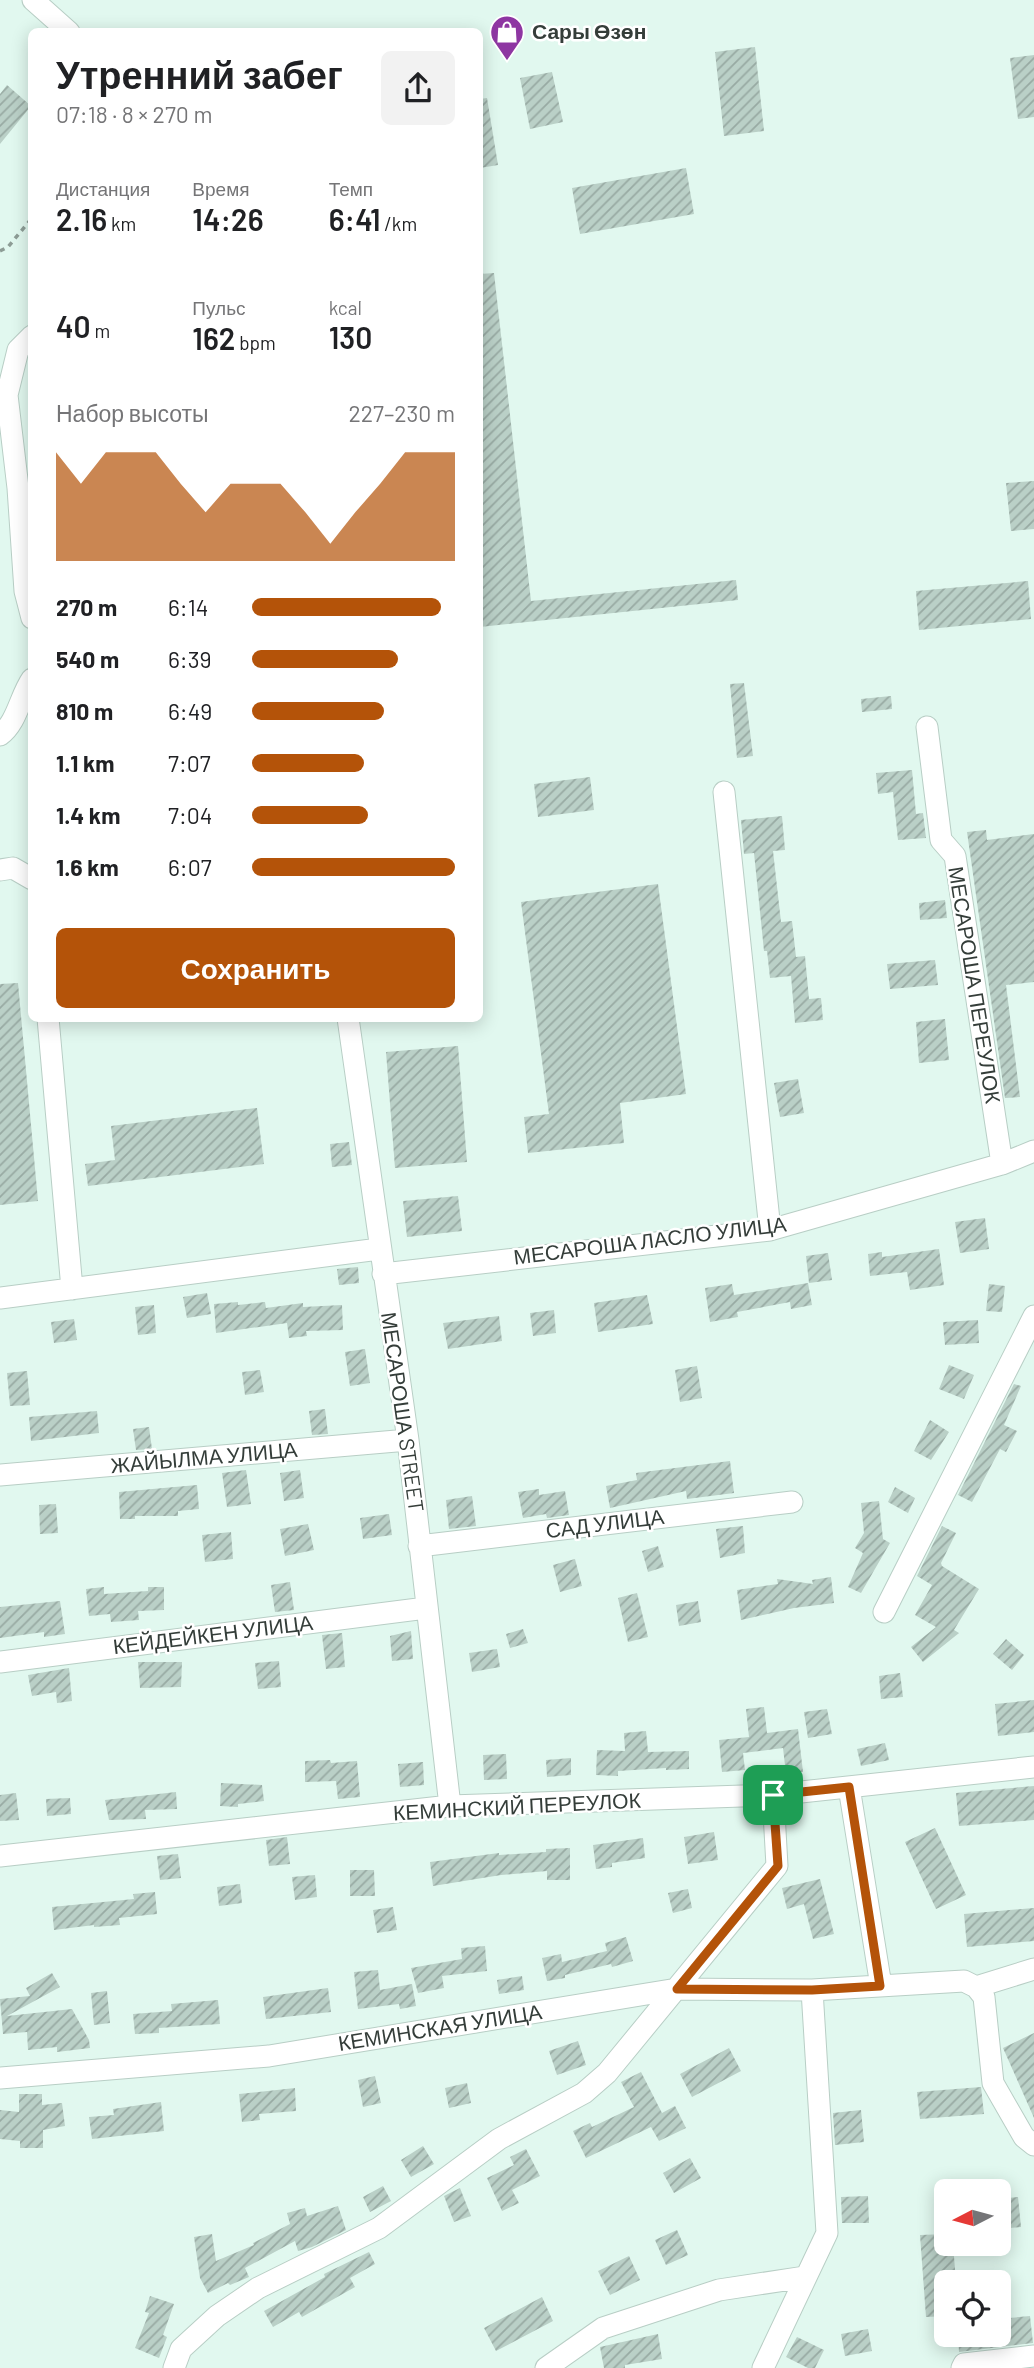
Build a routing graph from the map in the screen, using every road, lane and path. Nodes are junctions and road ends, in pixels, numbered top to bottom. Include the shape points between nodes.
1 (33, 0) edge
2 (64, 28) edge
3 (28, 223) edge
4 (0, 251) edge
5 (28, 339) edge
6 (28, 602) edge
7 (28, 688) edge
8 (927, 727) dead end
9 (0, 734) edge
10 (724, 792) dead end
11 (0, 870) edge
12 (28, 877) edge
13 (48, 1022) edge
14 (349, 1022) edge
15 (1034, 1151) edge
16 (1002, 1164) junction
17 (770, 1230) junction
18 (379, 1249) junction
19 (383, 1274) junction
20 (72, 1289) junction
21 (0, 1298) edge
22 (1034, 1316) edge
23 (408, 1440) junction
24 (0, 1475) edge
25 (792, 1502) dead end
26 (419, 1546) junction
27 (426, 1608) junction
28 (884, 1612) dead end
29 (0, 1662) edge
30 (1034, 1767) edge
31 (849, 1787) junction
32 (773, 1795) junction
33 (450, 1807) junction
34 (0, 1856) edge
35 (1034, 1969) edge
36 (880, 1986) junction
37 (976, 1987) junction
38 (677, 1989) junction
39 (812, 1990) junction
40 (0, 2078) edge
41 (1034, 2145) edge
42 (805, 2277) junction
43 (1034, 2356) edge
44 (174, 2368) edge
45 (546, 2368) edge
46 (763, 2368) edge
47 (962, 2368) edge

1 - 2 street
3 - 4 path
5 - 6 street via 18,350 7,395
7 - 9 street via 14,718
8 - 16 street, МЕСАРОША ПЕРЕУЛОК via 942,840 955,856
10 - 17 street
11 - 12 street via 13,868
13 - 20 street
14 - 18 street, МЕСАРОША STREET
15 - 16 street, МЕСАРОША ЛАСЛО УЛИЦА
16 - 17 street, МЕСАРОША ЛАСЛО УЛИЦА
17 - 19 street, МЕСАРОША ЛАСЛО УЛИЦА
18 - 19 street, МЕСАРОША STREET
18 - 20 street
19 - 23 street, МЕСАРОША STREET
20 - 21 street
22 - 28 street
23 - 24 street, ЖАЙЫЛМА УЛИЦА
23 - 26 street, МЕСАРОША STREET
25 - 26 street, САД УЛИЦА
26 - 27 street, МЕСАРОША STREET
27 - 29 street, КЕЙДЕЙКЕН УЛИЦА
27 - 33 street, МЕСАРОША STREET
30 - 31 street, КЕМИНСКИЙ ПЕРЕУЛОК
31 - 32 street, КЕМИНСКИЙ ПЕРЕУЛОК
31 - 36 street
32 - 33 street, КЕМИНСКИЙ ПЕРЕУЛОК
32 - 38 street via 778,1866
33 - 34 street, КЕМИНСКИЙ ПЕРЕУЛОК
35 - 37 street
36 - 37 street, КЕМИНСКАЯ УЛИЦА via 964,1981
36 - 39 street, КЕМИНСКАЯ УЛИЦА
37 - 41 street via 984,1997 993,2083 1024,2137
38 - 39 street, КЕМИНСКАЯ УЛИЦА
38 - 40 street, КЕМИНСКАЯ УЛИЦА via 269,2056
38 - 44 street via 607,2073 584,2093 499,2138 379,2228 258,2288 217,2316 181,2350
39 - 42 street via 827,2233
42 - 45 street via 719,2290 603,2328
42 - 46 street
43 - 47 street via 964,2364

